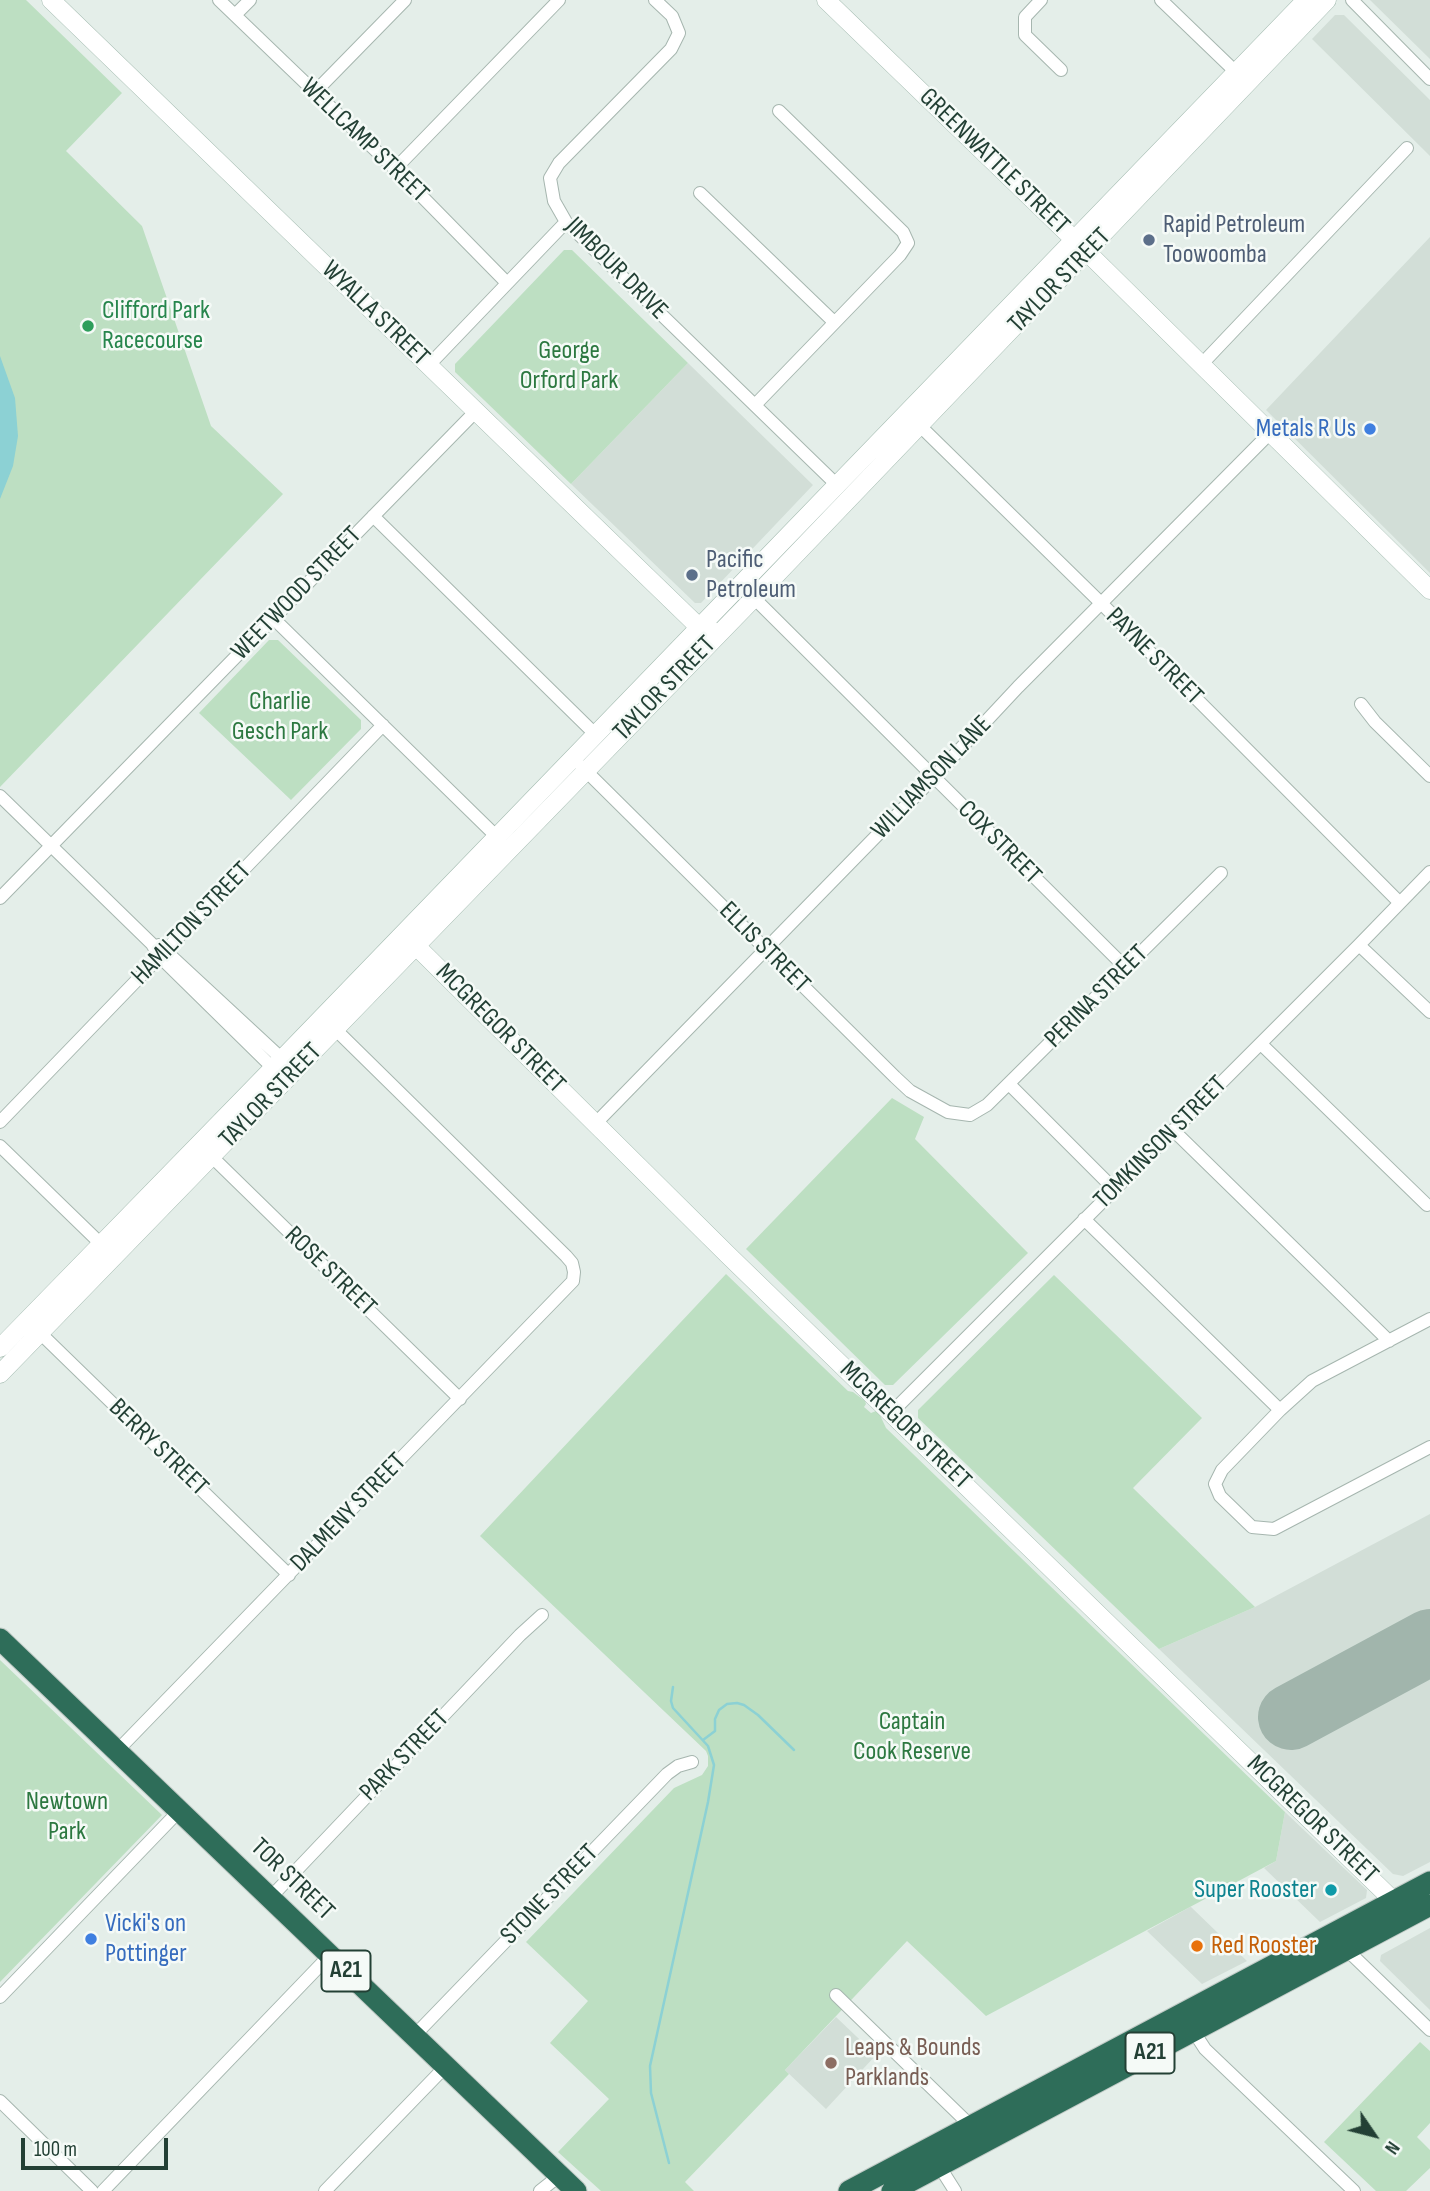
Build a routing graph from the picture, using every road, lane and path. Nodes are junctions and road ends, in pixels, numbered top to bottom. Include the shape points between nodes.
1 (51, 0) edge
2 (219, 0) edge
3 (250, 0) edge
4 (405, 0) edge
5 (559, 0) edge
6 (655, 0) edge
7 (826, 0) edge
8 (1041, 0) edge
9 (1161, 0) edge
10 (1306, 0) edge
11 (1327, 0) edge
12 (1352, 0) edge
13 (235, 15) junction
14 (1061, 70) dead end
15 (1242, 78) junction
16 (1430, 79) edge
17 (314, 93) junction
18 (779, 111) dead end
19 (1408, 148) dead end
20 (394, 169) junction
21 (700, 192) dead end
22 (566, 222) junction
23 (1081, 247) junction
24 (507, 283) junction
25 (834, 322) junction
26 (429, 365) junction
27 (1200, 366) junction
28 (755, 405) junction
29 (476, 411) junction
30 (913, 419) junction
31 (1270, 433) junction
32 (837, 485) junction
33 (373, 516) junction
34 (1430, 590) edge
35 (754, 598) junction
36 (1102, 604) junction
37 (273, 618) junction
38 (700, 628) junction
39 (1361, 704) dead end
40 (383, 725) junction
41 (596, 735) junction
42 (579, 764) junction
43 (1430, 776) edge
44 (933, 778) junction
45 (0, 796) edge
46 (497, 837) junction
47 (51, 845) junction
48 (1430, 872) edge
49 (1221, 873) dead end
50 (0, 898) edge
51 (1399, 902) junction
52 (409, 940) junction
53 (1359, 945) junction
54 (765, 950) junction
55 (163, 953) junction
56 (1126, 968) junction
57 (1430, 1012) edge
58 (335, 1029) junction
59 (1261, 1044) junction
60 (278, 1063) junction
61 (1009, 1084) junction
62 (970, 1115) joint
63 (0, 1122) edge
64 (596, 1123) junction
65 (1173, 1130) junction
66 (0, 1146) edge
67 (205, 1150) junction
68 (1114, 1189) junction
69 (1427, 1205) dead end
70 (1084, 1219) junction
71 (101, 1244) junction
72 (1430, 1319) edge
73 (33, 1326) junction
74 (1389, 1341) junction
75 (0, 1348) edge
76 (0, 1374) edge
77 (460, 1399) junction
78 (1280, 1410) junction
79 (891, 1413) junction
80 (1430, 1447) edge
81 (289, 1575) junction
82 (542, 1615) dead end
83 (0, 1639) edge
84 (117, 1751) junction
85 (692, 1762) dead end
86 (179, 1811) junction
87 (1430, 1882) edge
88 (270, 1898) junction
89 (1430, 1905) edge
90 (1401, 1908) junction
91 (1346, 1949) junction
92 (330, 1955) junction
93 (836, 1995) dead end
94 (0, 1997) edge
95 (1188, 2022) junction
96 (1430, 2030) edge
97 (414, 2036) junction
98 (446, 2066) junction
99 (0, 2101) edge
100 (971, 2126) junction
101 (934, 2157) junction
102 (559, 2176) junction
103 (92, 2191) edge
104 (103, 2191) edge
105 (325, 2191) edge
106 (540, 2191) edge
107 (576, 2191) edge
108 (849, 2191) edge
109 (891, 2191) edge
110 (955, 2191) edge
111 (1354, 2191) edge

1 - 26 main road, WYALLA STREET
2 - 13 street, WELLCAMP STREET
3 - 13 street
4 - 17 street
5 - 20 street
6 - 22 street, JIMBOUR DRIVE via 672,16 679,33 671,49 559,163 551,178 554,201
7 - 23 main road, GREENWATTLE STREET
8 - 14 street via 1025,17 1025,35
9 - 15 street
10 - 15 main road, TAYLOR STREET
11 - 15 main road, TAYLOR STREET
12 - 16 street
13 - 17 street, WELLCAMP STREET
15 - 23 main road, TAYLOR STREET
17 - 20 street, WELLCAMP STREET
18 - 25 street via 903,232 908,243
19 - 27 street
20 - 24 street, WELLCAMP STREET
21 - 25 street
22 - 24 street
22 - 28 street, JIMBOUR DRIVE
23 - 27 main road, GREENWATTLE STREET
23 - 30 main road, TAYLOR STREET
24 - 26 street
25 - 28 street
26 - 29 main road, WYALLA STREET
27 - 31 main road, GREENWATTLE STREET
28 - 32 street, JIMBOUR DRIVE
29 - 33 street, WEETWOOD STREET
29 - 38 main road, WYALLA STREET
30 - 32 main road, TAYLOR STREET
30 - 35 main road, TAYLOR STREET
30 - 36 street, PAYNE STREET
31 - 34 main road, GREENWATTLE STREET
31 - 36 street, WILLIAMSON LANE
32 - 38 main road, TAYLOR STREET
33 - 37 street, WEETWOOD STREET
33 - 41 street
35 - 38 main road via 740,604 712,630
35 - 42 main road, TAYLOR STREET
35 - 44 street, COX STREET
36 - 44 street, WILLIAMSON LANE
36 - 51 street, PAYNE STREET
37 - 40 street
37 - 47 street, WEETWOOD STREET
38 - 41 main road, TAYLOR STREET
39 - 43 street
40 - 46 street
40 - 55 street, HAMILTON STREET
41 - 42 main road, TAYLOR STREET
42 - 46 main road, TAYLOR STREET
42 - 52 main road, TAYLOR STREET
42 - 54 street, ELLIS STREET
44 - 54 street, WILLIAMSON LANE
44 - 56 street, COX STREET
45 - 47 street
46 - 52 main road, TAYLOR STREET
47 - 50 street, WEETWOOD STREET
47 - 55 street via 152,944 160,945
48 - 51 street, TOMKINSON STREET
49 - 56 street, PERINA STREET
51 - 53 street, TOMKINSON STREET
52 - 58 main road, TAYLOR STREET
52 - 60 main road, TAYLOR STREET
52 - 64 main road, MCGREGOR STREET
53 - 57 street
53 - 59 street, TOMKINSON STREET
54 - 62 street, ELLIS STREET via 910,1091 948,1112
54 - 64 street, WILLIAMSON LANE
55 - 60 street
55 - 63 street, HAMILTON STREET
56 - 61 street, PERINA STREET
58 - 67 main road, TAYLOR STREET
58 - 77 street, DALMENY STREET via 572,1263 573,1281
59 - 65 street, TOMKINSON STREET
59 - 69 street
60 - 67 main road, TAYLOR STREET
61 - 62 street, PERINA STREET
61 - 68 street
64 - 79 main road, MCGREGOR STREET
65 - 68 street, TOMKINSON STREET
65 - 74 street
66 - 71 street
67 - 71 main road, TAYLOR STREET
67 - 73 main road, TAYLOR STREET
67 - 77 street, ROSE STREET
68 - 70 street, TOMKINSON STREET
70 - 78 street
70 - 79 street, TOMKINSON STREET
71 - 73 main road, TAYLOR STREET
72 - 74 street
73 - 75 main road, TAYLOR STREET
73 - 76 main road, TAYLOR STREET
73 - 81 street, BERRY STREET
74 - 78 street via 1312,1381
77 - 81 street, DALMENY STREET
78 - 80 street via 1214,1484 1252,1527 1274,1529
79 - 90 main road, MCGREGOR STREET
81 - 84 street, DALMENY STREET
82 - 88 street, PARK STREET
83 - 84 highway, TOR STREET / A21
84 - 86 highway, TOR STREET / A21
85 - 97 street, STONE STREET via 667,1773
86 - 88 highway, TOR STREET / A21
86 - 94 street
87 - 90 highway, A21
88 - 92 highway, TOR STREET / A21
89 - 90 highway, A21
90 - 91 highway, A21
90 - 95 highway, A21
91 - 95 highway, A21
91 - 96 street
92 - 97 highway, TOR STREET / A21
92 - 104 street
93 - 100 street
95 - 100 highway, A21
95 - 101 highway, A21
95 - 111 street via 1205,2049
97 - 98 highway, TOR STREET / A21
98 - 102 highway, TOR STREET / A21
98 - 105 street
99 - 103 street
100 - 101 highway, A21
101 - 108 highway, A21
101 - 109 highway, A21
101 - 110 street
102 - 106 street
102 - 107 highway, TOR STREET / A21

